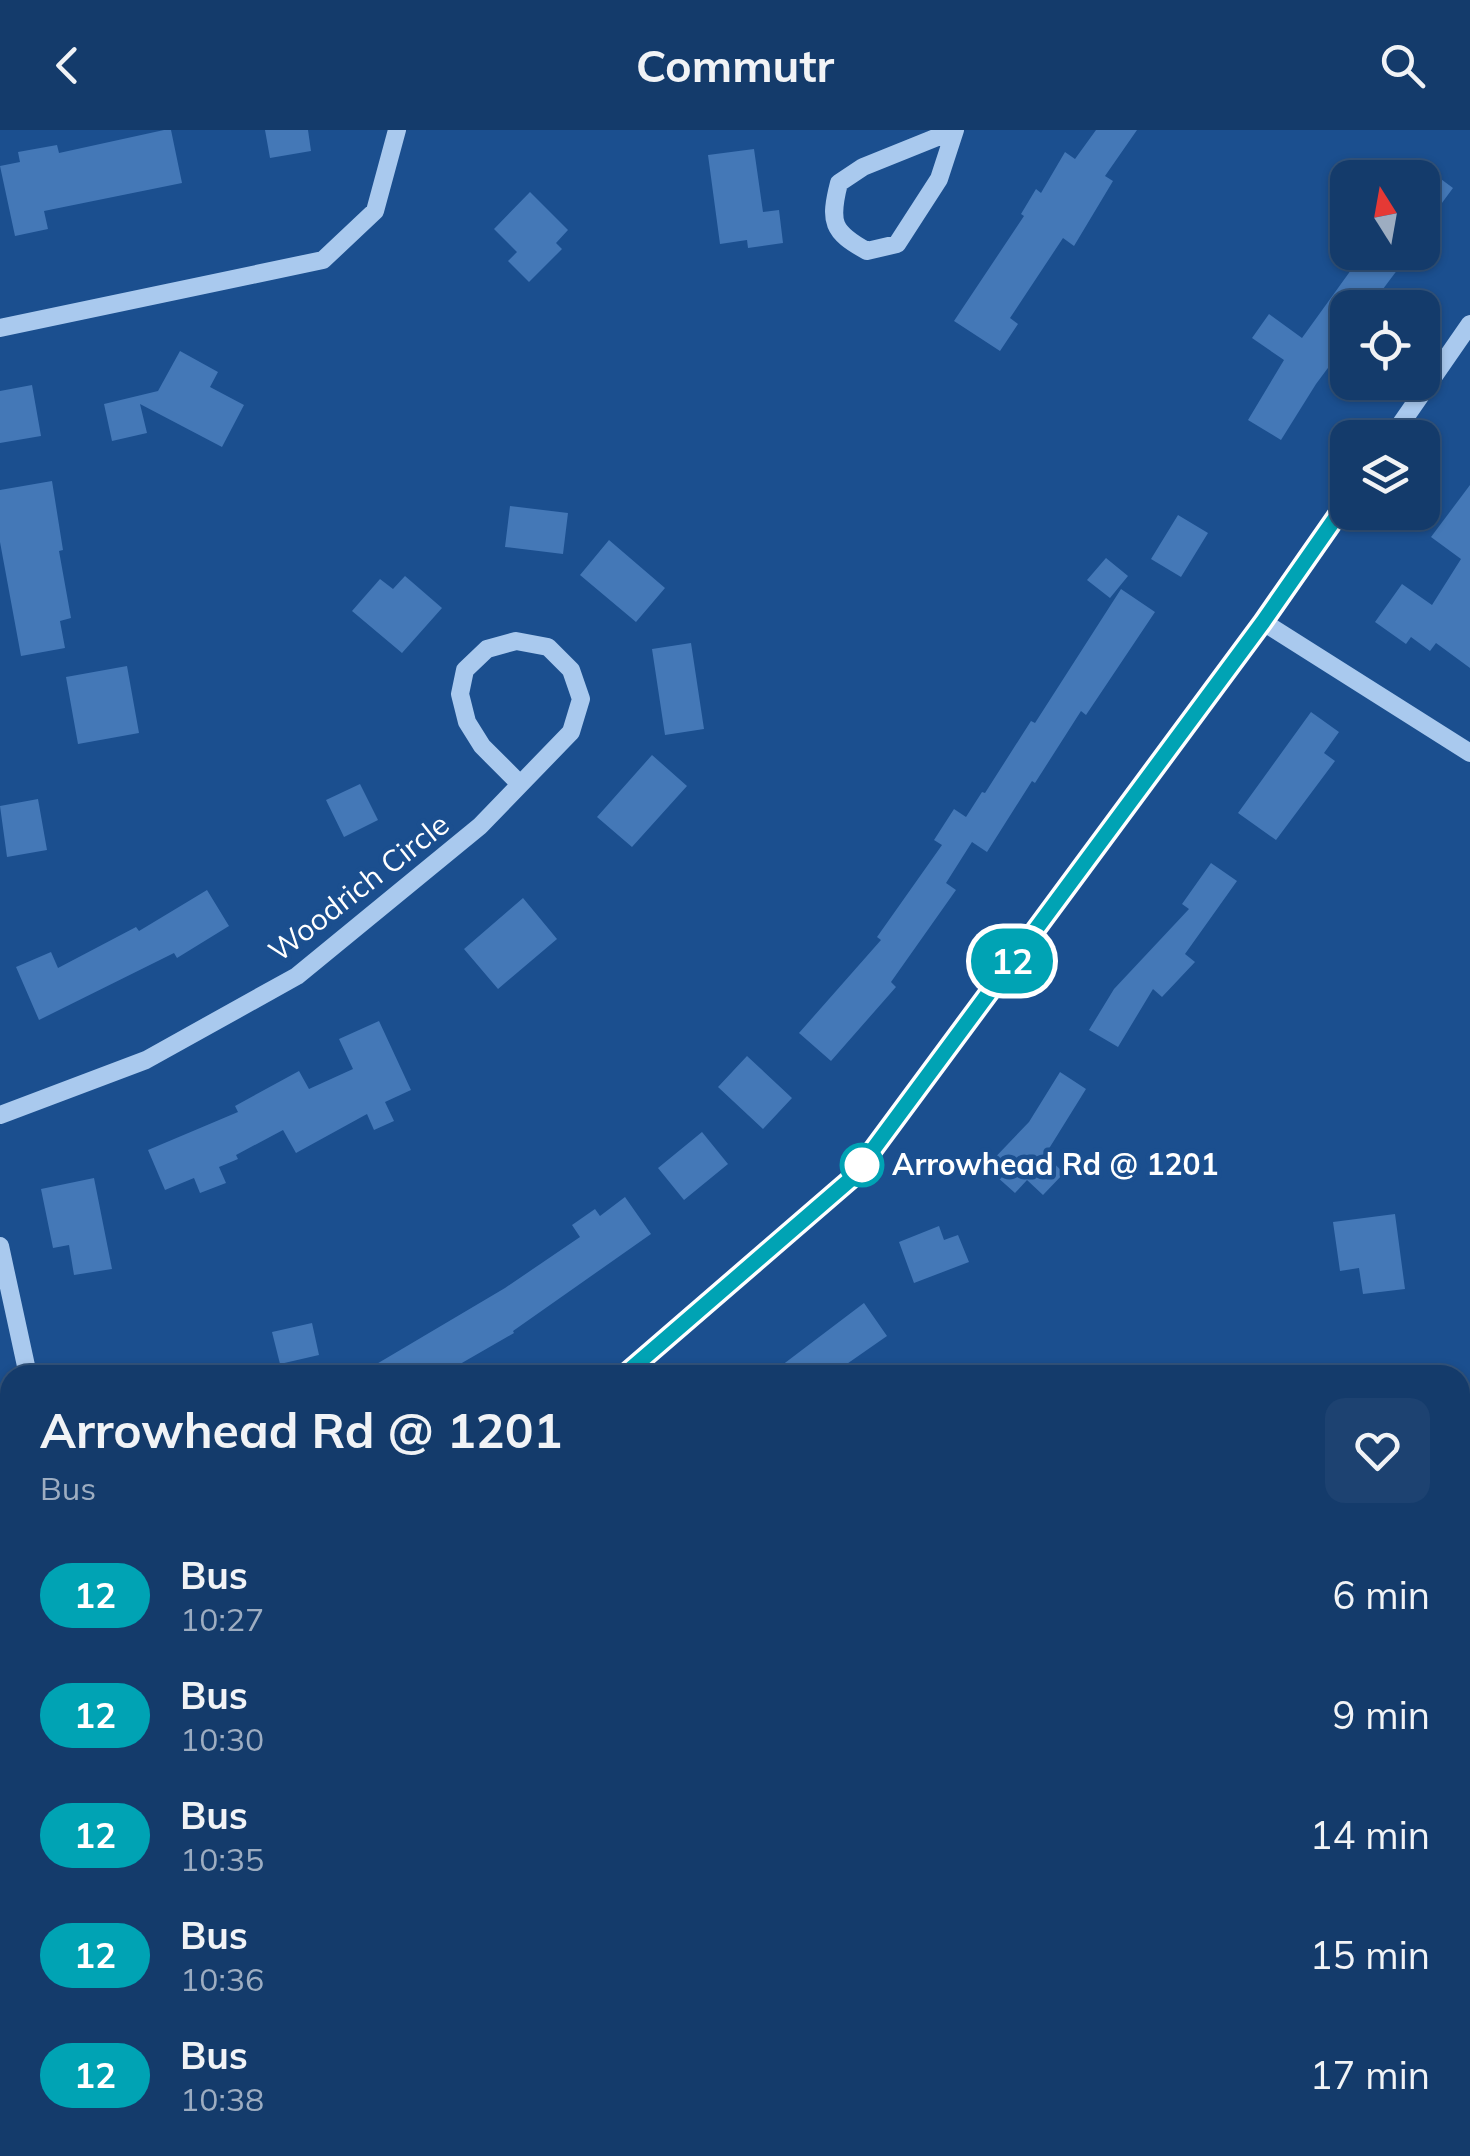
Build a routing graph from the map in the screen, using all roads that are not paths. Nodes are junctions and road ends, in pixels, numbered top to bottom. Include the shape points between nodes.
1 (397, 130) edge
2 (955, 130) edge
3 (1470, 324) edge
4 (0, 328) edge
5 (1403, 420) edge
6 (1330, 526) edge
7 (1263, 622) junction
8 (1470, 753) edge
9 (519, 782) junction
10 (0, 1115) edge
11 (0, 1246) edge
12 (26, 1365) edge
13 (636, 1365) edge

1 - 4 street via 375,211 323,260
2 - 2 street via 863,167 839,184 831,212 841,236 867,250 897,244 939,179
3 - 5 street
6 - 7 street
7 - 8 street
7 - 13 street via 852,1178
9 - 9 street, Woodrich Circle via 571,732 581,699 571,670 548,647 516,642 487,649 465,670 460,694 482,746
9 - 10 street, Woodrich Circle via 480,826 297,976 146,1060
11 - 12 street

